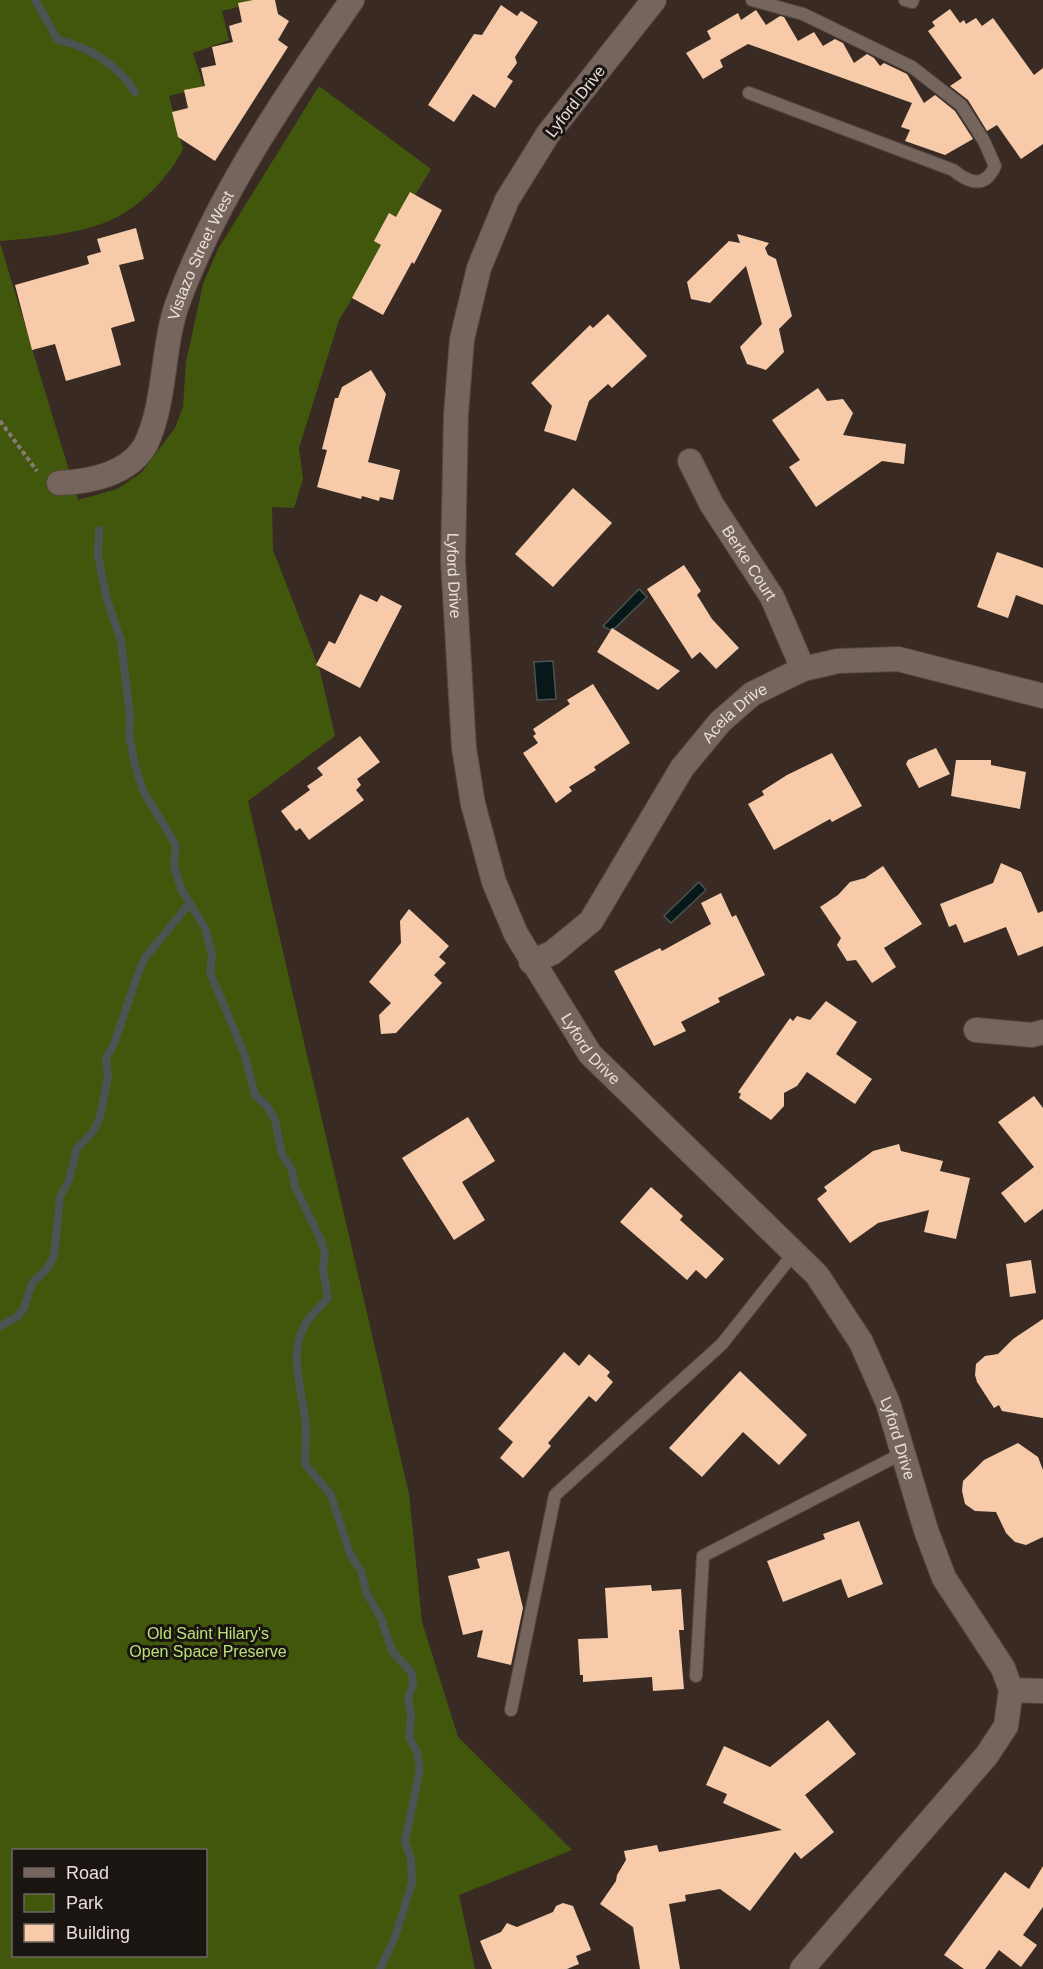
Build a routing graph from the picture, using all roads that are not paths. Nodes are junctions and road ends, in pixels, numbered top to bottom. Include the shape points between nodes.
1 (352, 0) edge
2 (654, 0) edge
3 (752, 0) edge
4 (905, 0) edge
5 (913, 0) edge
6 (748, 93) dead end
7 (690, 460) dead end
8 (59, 483) road end
9 (803, 669) junction
10 (1043, 696) edge
11 (531, 962) junction
12 (976, 1030) dead end
13 (1043, 1032) edge
14 (794, 1253) junction
15 (903, 1453) junction
16 (696, 1676) dead end
17 (1011, 1690) junction
18 (1043, 1691) edge
19 (511, 1710) dead end
20 (802, 1969) edge

1 - 8 street, Vistazo Street West via 254,151 198,251 177,305 159,399 145,445 106,476 82,483
2 - 11 street, Lyford Drive via 548,134 507,200 479,268 462,339 453,561 464,747 485,857
3 - 6 lane via 803,14 912,67 961,105 995,166 990,177 980,183 967,182 953,170
4 - 5 lane
7 - 9 street, Berke Court via 712,505 772,597
9 - 10 street, Acela Drive via 838,660 898,660
9 - 11 street, Acela Drive via 752,694 720,722 682,768 591,921 570,941
11 - 14 street, Lyford Drive via 590,1054
12 - 13 street via 1032,1035
14 - 15 street, Lyford Drive via 817,1275 861,1342 888,1402
14 - 19 lane via 722,1344 555,1495
15 - 16 lane via 703,1557
15 - 17 street, Lyford Drive via 944,1578 1003,1668
17 - 18 street
17 - 20 street via 1006,1726 987,1755

